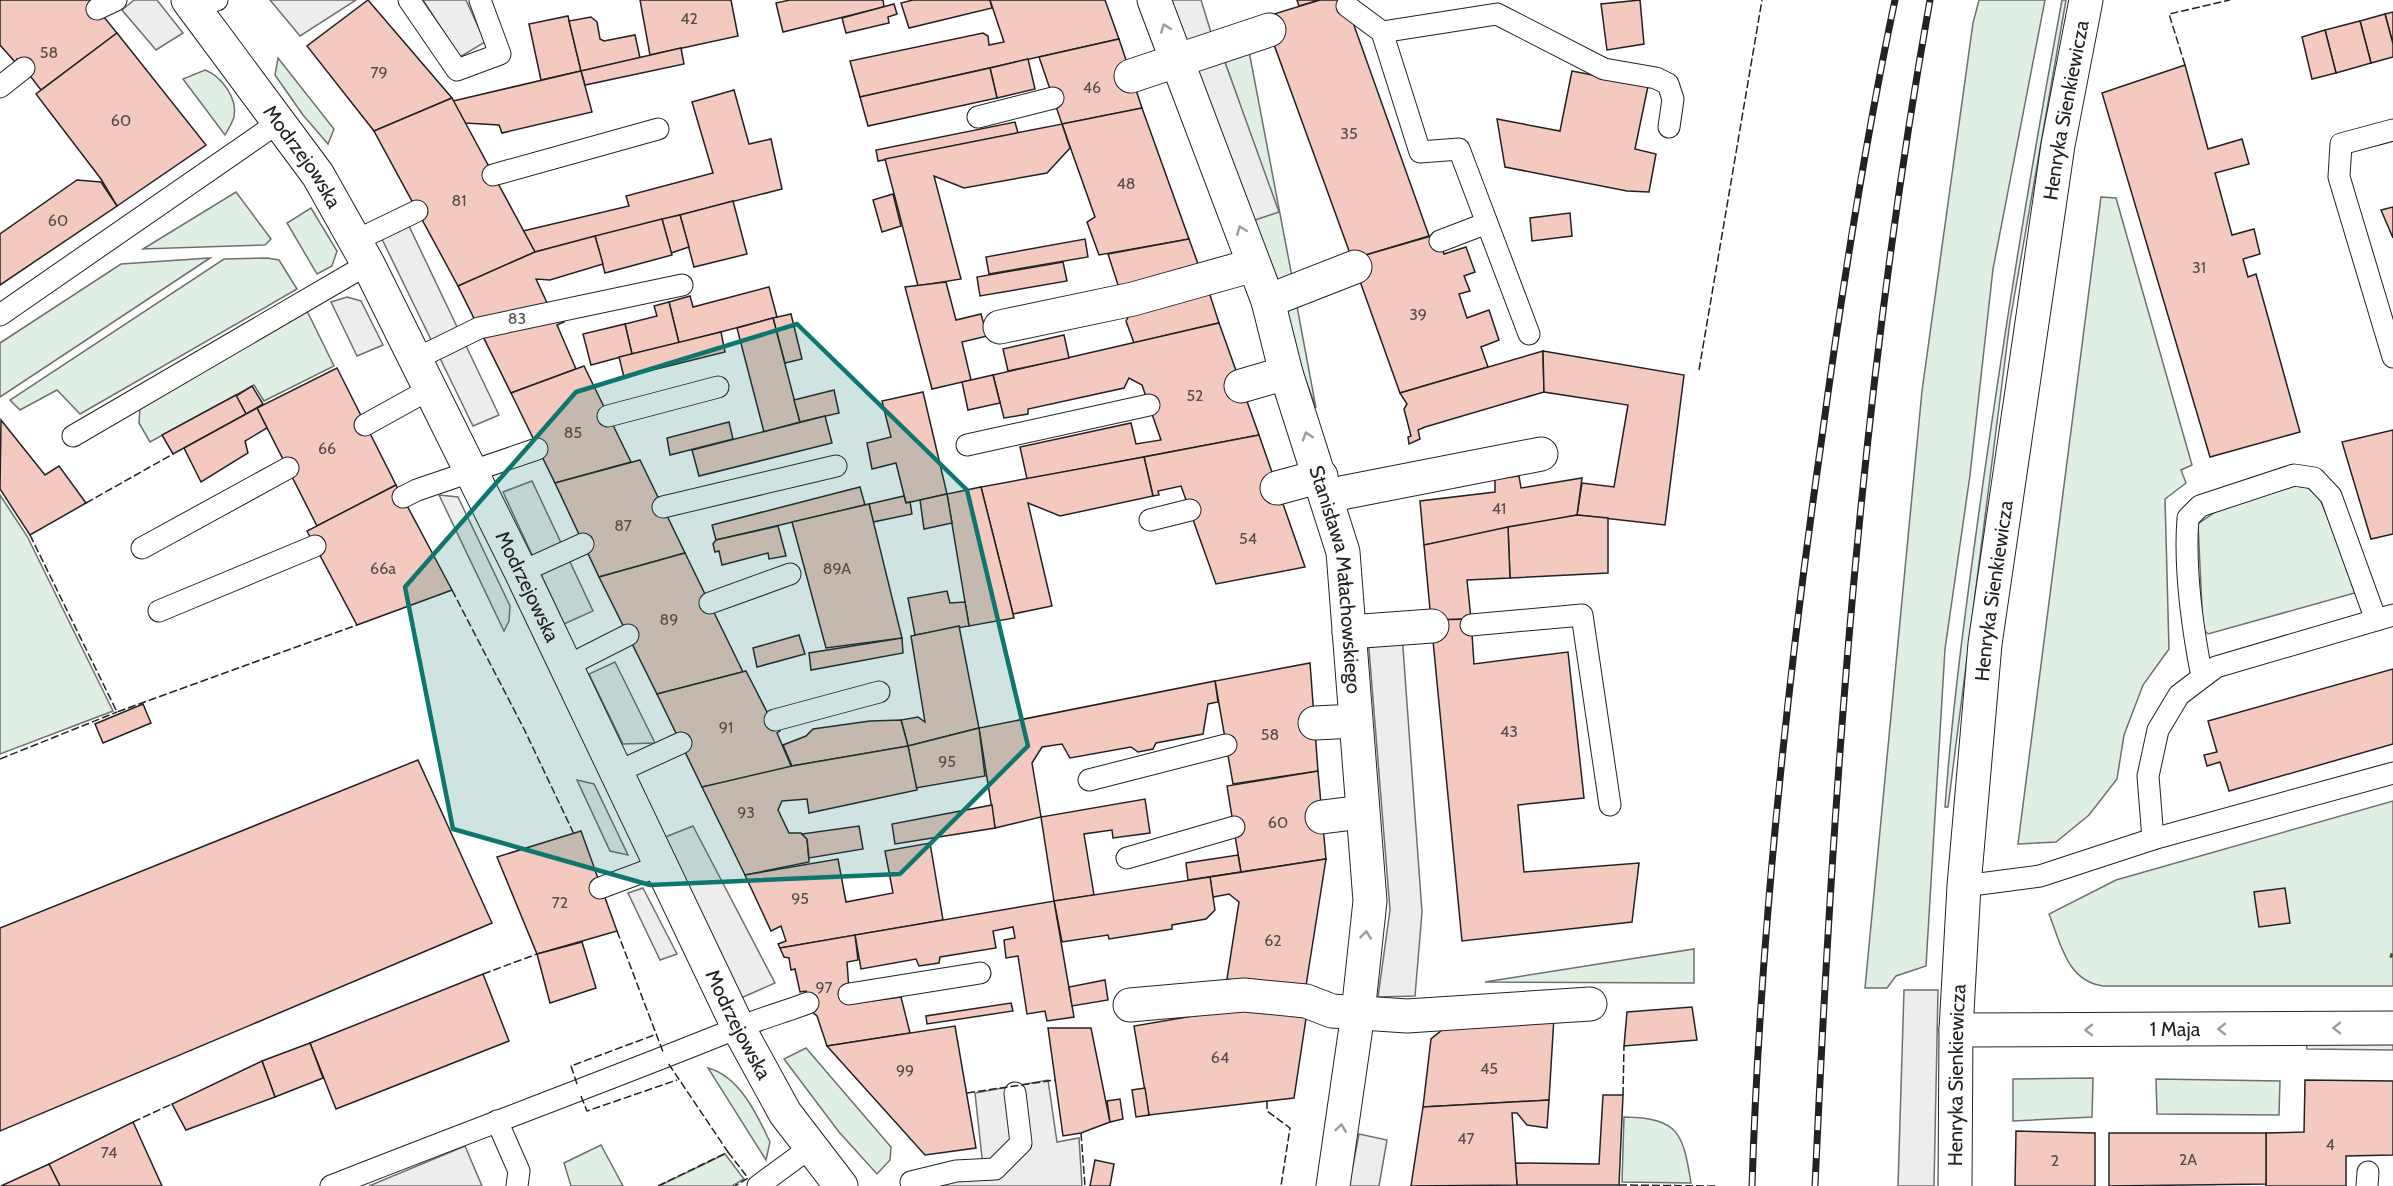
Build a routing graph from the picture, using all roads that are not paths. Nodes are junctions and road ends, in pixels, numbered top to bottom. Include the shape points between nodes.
1 (409, 0) edge
2 (480, 0) edge
3 (1154, 0) edge
4 (2086, 0) edge
5 (199, 2) edge
6 (1347, 6) dead end
7 (1269, 30) dead end
8 (1382, 32) junction
9 (1178, 63) junction
10 (24, 68) dead end
11 (1131, 76) dead end
12 (0, 87) edge
13 (1053, 98) dead end
14 (978, 117) dead end
15 (279, 122) junction
16 (1669, 127) dead end
17 (658, 129) dead end
18 (2393, 130) edge
19 (493, 175) dead end
20 (417, 211) dead end
21 (1487, 223) junction
22 (1440, 241) dead end
23 (362, 253) junction
24 (1254, 265) junction
25 (1355, 267) dead end
26 (682, 285) dead end
27 (1268, 301) junction
28 (0, 315) edge
29 (1000, 327) dead end
30 (1529, 333) dead end
31 (2393, 357) edge
32 (416, 360) junction
33 (1286, 373) junction
34 (1241, 386) dead end
35 (718, 387) dead end
36 (430, 389) junction
37 (1149, 405) dead end
38 (608, 416) dead end
39 (365, 425) dead end
40 (73, 436) dead end
41 (967, 445) dead end
42 (537, 449) dead end
43 (1541, 454) dead end
44 (836, 465) dead end
45 (288, 468) dead end
46 (472, 472) junction
47 (1323, 486) junction
48 (1278, 488) dead end
49 (402, 497) dead end
50 (663, 507) dead end
51 (1190, 510) dead end
52 (1150, 520) dead end
53 (583, 544) dead end
54 (315, 546) dead end
55 (142, 548) dead end
56 (521, 572) junction
57 (790, 574) dead end
58 (710, 603) dead end
59 (159, 611) dead end
60 (2385, 617) edge
61 (1471, 625) dead end
62 (1432, 626) dead end
63 (1349, 632) junction
64 (628, 635) dead end
65 (565, 667) junction
66 (2202, 677) junction
67 (879, 692) dead end
68 (775, 720) dead end
69 (1355, 721) junction
70 (1315, 723) dead end
71 (681, 743) dead end
72 (1226, 745) dead end
73 (615, 773) junction
74 (2393, 773) edge
75 (1089, 780) dead end
76 (1610, 805) dead end
77 (1362, 812) junction
78 (1322, 818) dead end
79 (1234, 827) dead end
80 (2153, 840) junction
81 (1127, 858) dead end
82 (659, 866) junction
83 (1964, 886) junction
84 (600, 888) dead end
85 (980, 973) dead end
86 (849, 994) dead end
87 (808, 1003) dead end
88 (1590, 1004) dead end
89 (1130, 1005) dead end
90 (1358, 1013) junction
91 (738, 1027) junction
92 (2393, 1028) edge
93 (1956, 1030) junction
94 (1015, 1093) dead end
95 (497, 1121) junction
96 (811, 1147) junction
97 (911, 1182) dead end
98 (331, 1186) edge
99 (517, 1186) edge
100 (758, 1186) edge
101 (841, 1186) edge
102 (1333, 1186) edge
103 (1955, 1186) edge

1 - 2 lane via 457,70 500,54
9 -> 3 street, Stanisława Małachowskiego
4 - 83 street, Henryka Sienkiewicza via 2058,145 1984,644
5 - 15 street, Modrzejowska
6 - 8 lane
7 - 9 street
8 - 16 lane via 1497,14 1604,69 1656,78 1668,84 1673,99
8 - 21 lane via 1420,152 1459,149
9 - 11 street
24 -> 9 street, Stanisława Małachowskiego
10 - 12 lane
13 - 14 lane
15 - 23 street, Modrzejowska via 318,175
15 - 28 lane
17 - 19 lane
18 - 31 lane via 2341,144 2339,177
20 - 23 lane
21 - 22 lane
21 - 30 lane
23 - 32 street, Modrzejowska
23 - 40 lane
24 - 27 street, Stanisława Małachowskiego
24 - 29 street via 1132,299
25 - 27 street
26 - 32 lane via 478,328
27 - 33 street, Stanisława Małachowskiego
32 - 36 street, Modrzejowska
33 - 34 street
47 -> 33 street, Stanisława Małachowskiego
35 - 38 lane
36 - 39 lane
36 - 46 street, Modrzejowska
37 - 41 lane
42 - 46 lane
43 - 47 street
44 - 50 lane
45 - 55 lane
46 - 49 lane
46 - 56 street, Modrzejowska
47 - 48 street
47 - 63 street, Stanisława Małachowskiego via 1342,552
51 - 52 lane
53 - 56 lane
54 - 59 lane
56 - 65 street, Modrzejowska
57 - 58 lane
60 - 66 lane via 2216,667
60 - 66 lane via 2331,496 2314,478 2294,475 2200,506 2188,518 2195,640
61 - 76 lane via 1582,615
62 - 63 street
63 - 69 street, Stanisława Małachowskiego
64 - 65 lane
65 - 73 street, Modrzejowska
66 - 80 lane via 2179,695 2158,730 2148,776
67 - 68 lane
69 - 70 street
69 - 77 street, Stanisława Małachowskiego
71 - 73 lane
72 - 75 lane
73 - 82 street, Modrzejowska
74 - 80 lane
77 - 78 street
90 -> 77 street, Stanisława Małachowskiego via 1370,901
79 - 81 lane
80 - 83 lane via 2040,876
82 - 84 lane
82 - 91 street, Modrzejowska
83 - 93 street, Henryka Sienkiewicza
85 - 86 lane
87 - 91 lane
88 - 90 street via 1407,1016
89 - 90 street via 1244,995 1306,1001 1332,1011
102 -> 90 street, Stanisława Małachowskiego
91 - 95 lane
91 - 96 street, Modrzejowska via 785,1113
92 -> 93 street, 1 Maja
93 - 103 street, Henryka Sienkiewicza
94 - 97 lane via 1021,1143 995,1169 956,1171
95 - 98 lane
95 - 99 lane via 519,1171
96 - 100 lane
96 - 101 street, Modrzejowska

